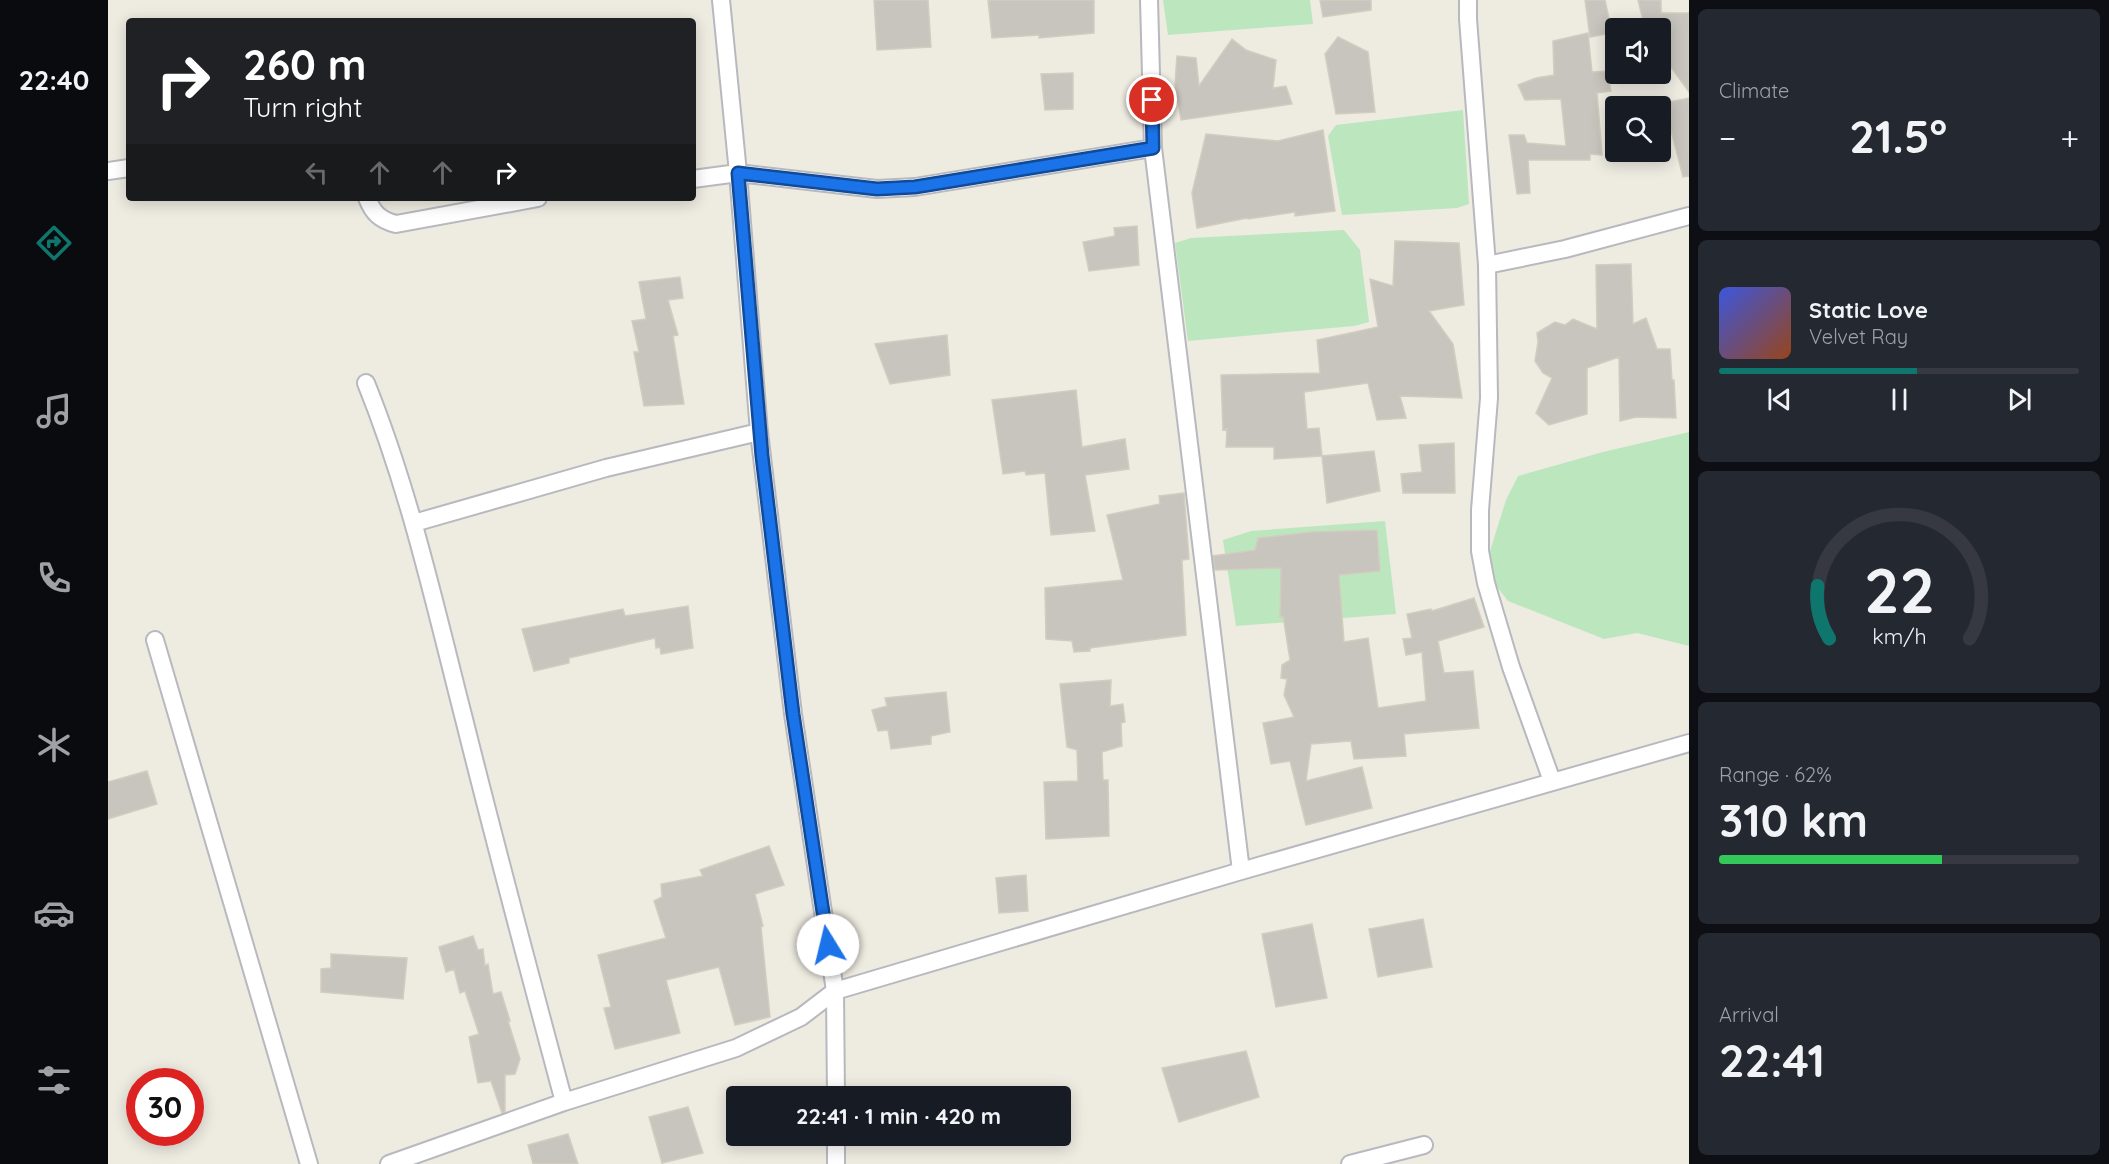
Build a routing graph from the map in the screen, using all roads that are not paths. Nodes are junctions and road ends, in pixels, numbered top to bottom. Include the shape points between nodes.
1 (721, 0) edge
2 (1149, 0) edge
3 (1468, 0) edge
4 (1153, 148) junction
5 (126, 168) edge
6 (108, 171) edge
7 (738, 173) junction
8 (696, 179) edge
9 (368, 201) edge
10 (522, 201) edge
11 (1689, 216) edge
12 (1487, 265) junction
13 (366, 383) dead end
14 (759, 432) junction
15 (414, 523) junction
16 (155, 640) dead end
17 (1689, 743) edge
18 (1552, 781) junction
19 (1241, 871) junction
20 (835, 991) junction
21 (836, 1086) edge
22 (564, 1102) junction
23 (1424, 1145) dead end
24 (836, 1146) edge
25 (309, 1164) edge
26 (389, 1164) edge
27 (836, 1164) edge
28 (1350, 1164) edge

1 - 7 street
2 - 4 street
3 - 12 street
4 - 7 street via 906,188 877,189
4 - 19 street
5 - 6 street
7 - 8 street
7 - 14 street
9 - 10 street via 382,220 396,224
11 - 12 street
12 - 18 street via 1489,399 1480,551 1511,667
13 - 15 street
14 - 15 street via 606,468
14 - 20 street via 793,714
15 - 22 street
16 - 25 street
17 - 18 street
18 - 19 street
19 - 20 street
20 - 21 street
20 - 22 street via 801,1017 736,1048
22 - 26 street
23 - 28 street
24 - 27 street

